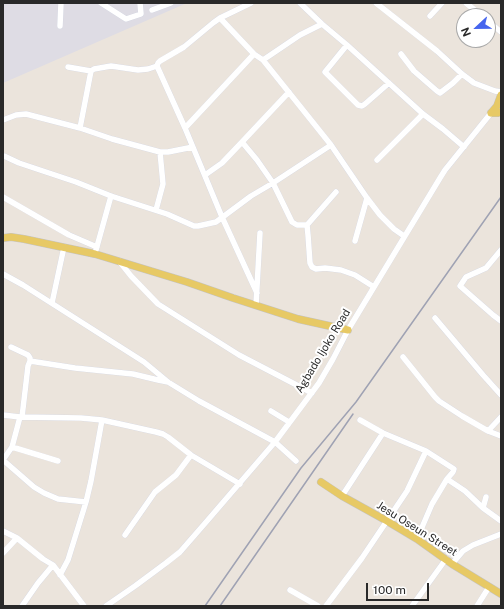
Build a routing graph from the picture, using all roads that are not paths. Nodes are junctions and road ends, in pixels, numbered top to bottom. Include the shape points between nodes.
1 (61, 3) edge
2 (101, 3) edge
3 (140, 3) edge
4 (171, 3) edge
5 (251, 3) edge
6 (300, 3) edge
7 (376, 3) edge
8 (442, 3) edge
9 (152, 10) dead end
10 (430, 16) dead end
11 (220, 18) junction
12 (322, 24) junction
13 (60, 26) dead end
14 (347, 45) junction
15 (254, 54) junction
16 (401, 54) dead end
17 (263, 60) junction
18 (157, 66) junction
19 (68, 67) dead end
20 (91, 71) junction
21 (462, 74) junction
22 (389, 83) junction
23 (289, 92) junction
24 (501, 92) edge
25 (501, 95) edge
26 (501, 112) edge
27 (491, 113) junction
28 (423, 114) junction
29 (3, 120) edge
30 (80, 128) junction
31 (185, 128) junction
32 (242, 142) junction
33 (330, 145) junction
34 (464, 147) junction
35 (193, 148) junction
36 (160, 152) junction
37 (4, 156) dead end
38 (377, 160) dead end
39 (205, 175) junction
40 (273, 183) junction
41 (336, 192) dead end
42 (111, 196) junction
43 (3, 197) edge
44 (367, 198) junction
45 (156, 210) junction
46 (222, 217) junction
47 (307, 225) junction
48 (260, 233) dead end
49 (404, 236) junction
50 (3, 238) edge
51 (356, 241) dead end
52 (64, 247) junction
53 (96, 250) junction
54 (500, 252) edge
55 (119, 261) junction
56 (3, 274) edge
57 (374, 288) junction
58 (257, 293) junction
59 (52, 303) junction
60 (256, 306) junction
61 (435, 318) dead end
62 (501, 320) edge
63 (348, 330) junction
64 (11, 347) dead end
65 (403, 357) dead end
66 (30, 362) junction
67 (168, 382) junction
68 (312, 393) junction
69 (501, 395) edge
70 (272, 411) dead end
71 (3, 415) edge
72 (21, 417) junction
73 (501, 417) edge
74 (102, 420) junction
75 (360, 420) dead end
76 (289, 422) junction
77 (488, 431) junction
78 (383, 433) junction
79 (501, 436) edge
80 (275, 442) junction
81 (12, 446) junction
82 (426, 452) junction
83 (191, 455) junction
84 (3, 460) edge
85 (58, 461) dead end
86 (296, 461) dead end
87 (447, 479) junction
88 (321, 482) dead end
89 (240, 484) junction
90 (342, 496) junction
91 (486, 497) dead end
92 (86, 502) junction
93 (483, 508) junction
94 (387, 521) junction
95 (501, 521) edge
96 (3, 531) edge
97 (501, 534) edge
98 (125, 535) dead end
99 (17, 538) junction
100 (417, 539) junction
101 (3, 553) edge
102 (449, 562) junction
103 (53, 566) junction
104 (60, 575) junction
105 (488, 587) junction
106 (290, 590) dead end
107 (501, 594) edge
108 (22, 606) edge
109 (84, 606) edge
110 (106, 606) edge
111 (318, 606) edge
112 (326, 606) edge
113 (412, 606) edge
114 (477, 606) edge

1 - 13 street
2 - 3 street via 126,18 141,14
4 - 9 street
5 - 11 street
6 - 12 street
7 - 21 street
8 - 10 street
11 - 15 street
11 - 18 street via 184,47 160,60
12 - 14 street
12 - 17 street via 300,35
14 - 22 street
14 - 22 street via 325,72 358,105 365,104
15 - 17 street
15 - 31 street
16 - 21 street via 414,71 440,92
17 - 23 street
18 - 20 street via 138,70 111,66
18 - 31 street
19 - 20 street
20 - 30 street
21 - 24 street via 474,83
22 - 28 street
23 - 32 street
23 - 33 street
25 - 27 main road, Agbado Ijoko Road
26 - 27 main road
27 - 34 street, Agbado Ijoko Road
28 - 34 street
28 - 38 street
29 - 30 street via 26,114
30 - 36 street
31 - 35 street
32 - 39 street via 222,163
32 - 40 street
33 - 40 street
33 - 44 street
34 - 49 street, Agbado Ijoko Road via 442,174
35 - 36 street
35 - 39 street
36 - 45 street via 163,179
37 - 42 street
39 - 46 street
40 - 46 street
40 - 47 street via 292,222
41 - 47 street
42 - 45 street
42 - 53 street
43 - 53 street
44 - 49 street via 380,215
44 - 51 street
45 - 46 street via 194,226 210,224
46 - 58 street
47 - 57 street via 312,267 341,270 355,275
48 - 58 street
49 - 57 street, Agbado Ijoko Road
50 - 52 main road via 17,238
52 - 53 main road
52 - 59 street
53 - 55 main road
54 - 62 street via 486,268 466,277 460,286
55 - 60 main road
55 - 68 street via 158,304 239,355
56 - 59 street
57 - 63 street, Agbado Ijoko Road
58 - 60 street
59 - 67 street via 144,362
60 - 63 main road
61 - 69 street
63 - 68 street, Agbado Ijoko Road
64 - 66 street via 28,355
65 - 77 street via 435,397
66 - 67 street via 126,373
66 - 72 street
67 - 80 street
68 - 76 street, Agbado Ijoko Road
70 - 76 street
71 - 72 street
72 - 74 street
72 - 81 street
73 - 77 street
74 - 83 street via 163,434
74 - 92 street
75 - 78 street
76 - 80 street, Agbado Ijoko Road
77 - 79 street
78 - 82 street
78 - 90 street
80 - 86 street
80 - 89 street, Agbado Ijoko Road
81 - 84 street
81 - 85 street
82 - 87 street via 454,469
82 - 94 street via 408,491
83 - 89 street
83 - 98 street via 176,475 155,492
84 - 92 street via 44,493 58,499
87 - 93 street
87 - 100 street via 432,504
88 - 90 main road, Jesu Oseun Street
89 - 110 street, Agbado Ijoko Road via 176,555
90 - 94 main road, Jesu Oseun Street
91 - 93 street
92 - 104 street via 68,560
93 - 95 street
94 - 100 main road, Jesu Oseun Street
94 - 112 street
96 - 99 street
97 - 102 street via 473,545
99 - 101 street
99 - 103 street
100 - 102 main road, Jesu Oseun Street
102 - 105 main road, Jesu Oseun Street
102 - 113 street
103 - 104 street
103 - 108 street
104 - 109 street
105 - 107 main road, Jesu Oseun Street
105 - 114 street
106 - 111 street

